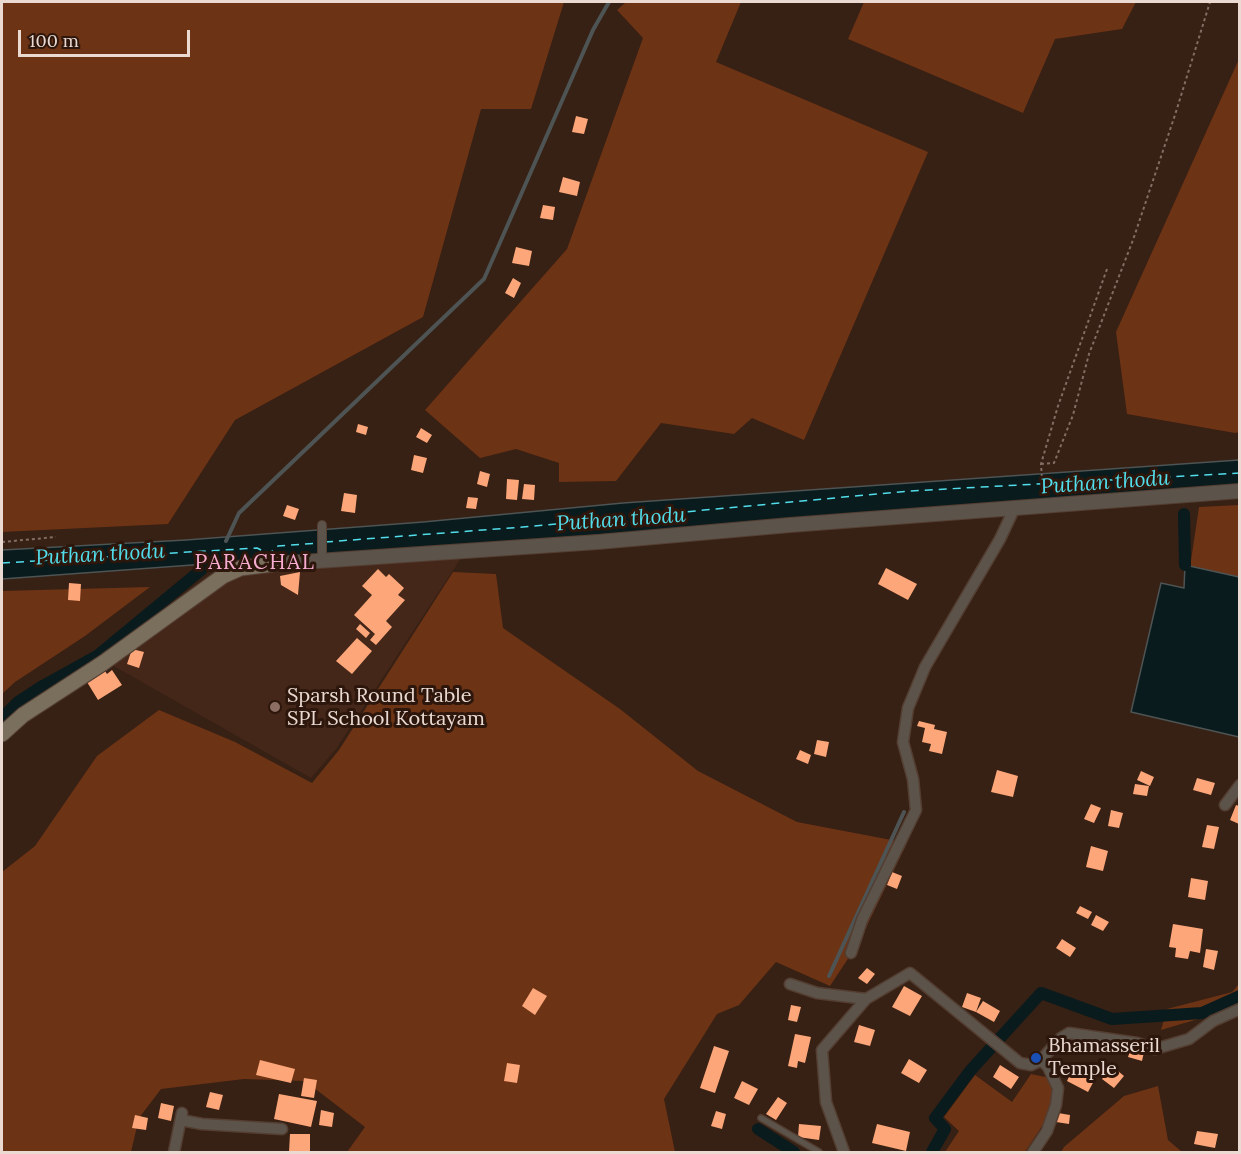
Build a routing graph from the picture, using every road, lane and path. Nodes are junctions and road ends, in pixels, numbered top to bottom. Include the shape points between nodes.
1 (1210, 2) edge
2 (1107, 268) dead end
3 (1041, 464) junction
4 (1239, 491) edge
5 (1044, 505) junction
6 (1015, 507) junction
7 (322, 525) dead end
8 (56, 537) dead end
9 (2, 542) edge
10 (322, 561) junction
11 (273, 564) joint
12 (2, 734) edge
13 (1239, 785) edge
14 (1225, 805) dead end
15 (851, 953) dead end
16 (790, 984) dead end
17 (866, 999) junction
18 (1239, 1009) edge
19 (1041, 1060) junction
20 (761, 1118) dead end
21 (282, 1129) dead end
22 (174, 1152) edge
23 (819, 1152) edge
24 (844, 1152) edge
25 (1033, 1152) edge

1 - 3 path via 1133,240 1089,354 1072,415 1054,463
2 - 3 path
3 - 5 path
4 - 5 street
5 - 6 street
6 - 10 street
6 - 15 street via 925,667 908,708 903,742 916,810 862,920
7 - 10 street
8 - 9 path
10 - 11 street
11 - 12 main road via 241,568 223,576
13 - 14 street
16 - 17 street via 817,993
17 - 19 street via 910,973 1020,1063 1031,1065
17 - 24 street via 822,1050 826,1102
18 - 19 street via 1213,1021 1189,1039 1155,1049 1069,1033
19 - 25 street via 1058,1088 1047,1131
20 - 23 lane
21 - 22 street via 202,1124 181,1116

